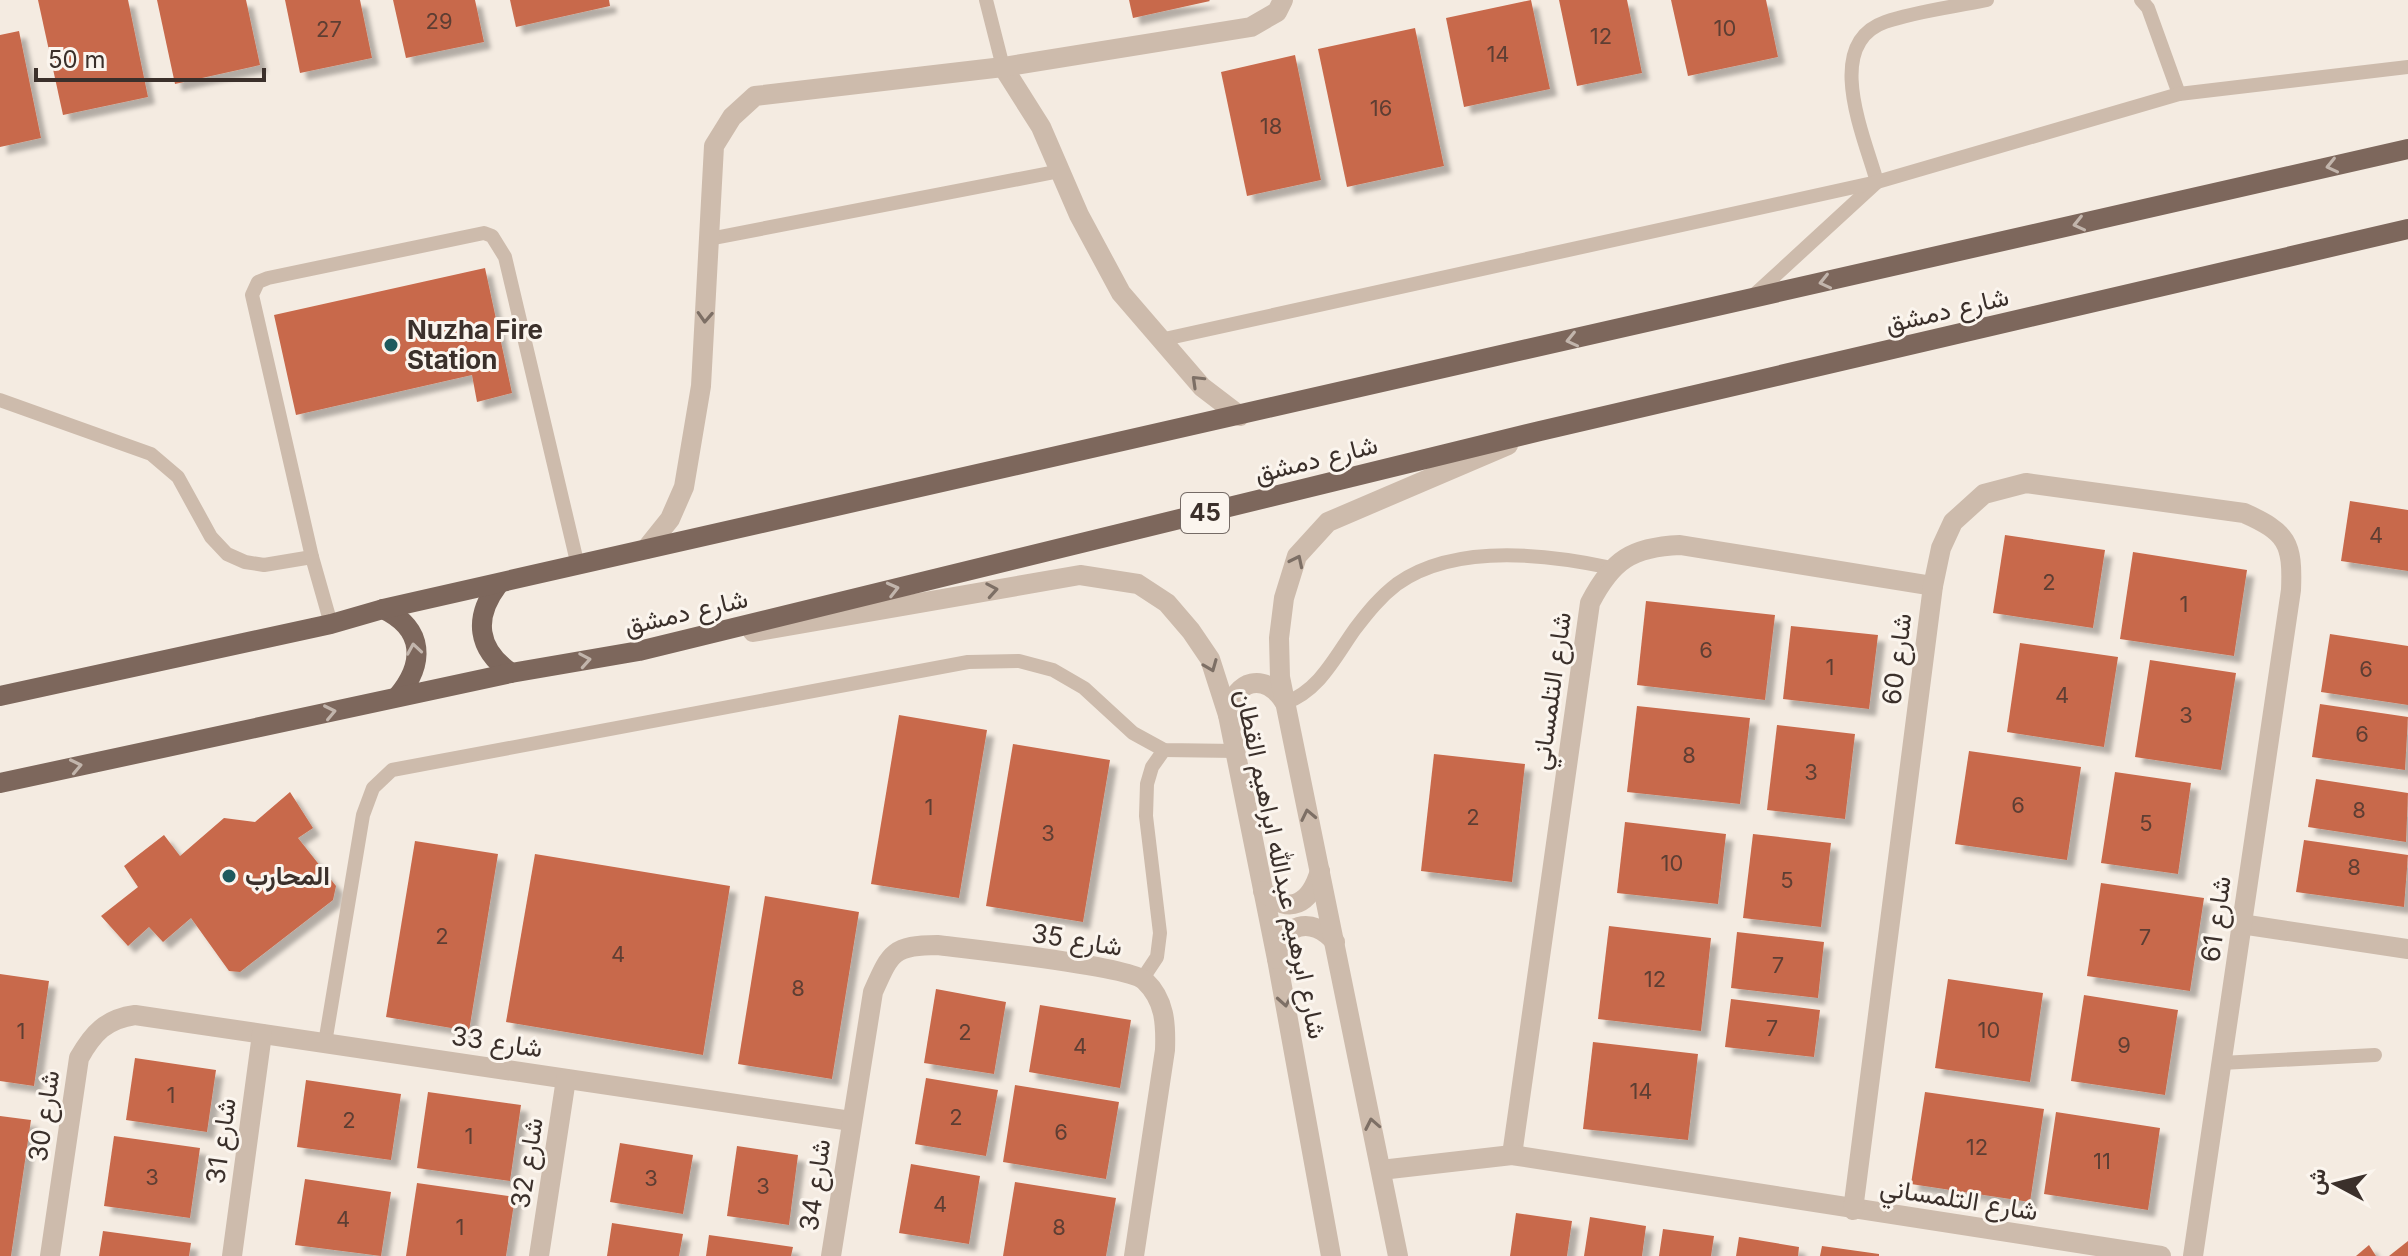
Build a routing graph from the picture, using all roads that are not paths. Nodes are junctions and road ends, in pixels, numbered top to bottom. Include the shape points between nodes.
1 (986, 0) edge
2 (1283, 0) edge
3 (1987, 0) edge
4 (2141, 0) edge
5 (1003, 67) junction
6 (2408, 67) edge
7 (2179, 94) junction
8 (2408, 148) edge
9 (1060, 171) junction
10 (1877, 182) junction
11 (2408, 229) edge
12 (709, 239) junction
13 (1750, 299) junction
14 (1160, 340) junction
15 (0, 400) edge
16 (1240, 416) junction
17 (1540, 431) junction
18 (646, 549) junction
19 (312, 557) junction
20 (578, 566) junction
21 (1612, 568) junction
22 (498, 585) junction
23 (1933, 586) junction
24 (2291, 590) joint
25 (383, 609) junction
26 (331, 624) junction
27 (639, 651) junction
28 (511, 673) junction
29 (0, 696) edge
30 (397, 697) junction
31 (1285, 703) junction
32 (1228, 715) junction
33 (1164, 750) junction
34 (1236, 751) junction
35 (0, 783) edge
36 (1320, 871) junction
37 (1263, 891) junction
38 (2241, 924) junction
39 (1335, 942) junction
40 (2408, 949) edge
41 (1277, 959) junction
42 (1143, 978) junction
43 (135, 1015) joint
44 (262, 1034) junction
45 (325, 1043) junction
46 (2375, 1055) dead end
47 (2221, 1063) junction
48 (566, 1079) junction
49 (851, 1121) junction
50 (1512, 1155) junction
51 (1381, 1170) junction
52 (1853, 1210) junction
53 (50, 1256) edge
54 (232, 1256) edge
55 (539, 1256) edge
56 (831, 1256) edge
57 (1134, 1256) edge
58 (1331, 1256) edge
59 (1398, 1256) edge
60 (2161, 1256) edge
61 (2193, 1256) edge

1 - 5 lane
2 - 5 street via 1277,12 1251,27
3 - 10 lane via 1885,22 1857,47 1850,84
4 - 7 lane
5 - 9 street via 1041,127
5 - 12 street via 755,96 732,117 714,146
6 - 7 lane
7 - 10 lane
8 -> 13 main road, شارع دمشق
9 - 12 lane
9 - 14 street via 1121,293
10 - 13 lane
10 - 14 lane
11 - 17 main road, شارع دمشق / 45
12 -> 18 street via 701,386 684,487 670,519
13 -> 16 main road, شارع دمشق
16 -> 14 street via 1202,387
15 - 19 lane via 151,454 178,477 211,537 227,554 264,565
16 - 18 main road, شارع دمشق
27 -> 17 main road, شارع دمشق / 45
31 -> 17 street, شارع ابرهيم عبدالله ابراهيم القطان via 1279,638 1284,598 1297,556 1328,522
18 - 20 main road, شارع دمشق
19 - 20 lane via 253,289 268,278 484,233 492,236 505,257
19 - 26 lane
20 - 22 main road, شارع دمشق
21 - 23 street, شارع التلمساني via 1651,546 1680,545
21 - 31 lane via 1517,554 1428,568 1374,603 1320,679
21 - 50 street, شارع التلمساني via 1590,603
22 - 25 main road, شارع دمشق
22 - 28 main road via 487,598 482,632 487,649
23 - 24 street, شارع 60 via 1953,522 1984,494 2026,483 2244,513 2272,526 2286,540
23 - 52 street, شارع 60
24 - 38 street, شارع 61
25 - 26 main road, شارع دمشق
30 -> 25 main road via 414,674 417,650 405,624
26 - 29 main road, شارع دمشق
28 -> 27 main road, شارع دمشق / 45
27 -> 32 street, شارع ابرهيم عبدالله ابراهيم القطان via 1080,575 1138,584 1167,603 1210,659
28 - 30 main road, شارع دمشق / 45
35 -> 30 main road, شارع دمشق / 45
31 - 32 street via 1266,683 1251,683 1239,689
36 -> 31 street, شارع ابرهيم عبدالله ابراهيم القطان
32 - 34 street, شارع ابرهيم عبدالله ابراهيم القطان
33 - 34 lane
33 - 42 lane via 1147,784 1160,933 1157,957
33 - 45 lane via 1133,733 1084,688 1053,670 994,661 392,770 373,788 363,815
34 - 37 street, شارع ابرهيم عبدالله ابراهيم القطان
36 - 37 street via 1309,896 1299,903 1274,901
36 - 39 street, شارع ابرهيم عبدالله ابراهيم القطان
37 - 41 street, شارع ابرهيم عبدالله ابراهيم القطان
38 - 40 street
38 - 47 street, شارع 61
39 - 41 street via 1326,931 1299,926 1287,933
51 -> 39 street, شارع ابرهيم عبدالله ابراهيم القطان
41 -> 58 street, شارع ابرهيم عبدالله ابراهيم القطان
42 - 49 street, شارع 35 via 937,945 911,945 892,954 873,992
42 - 57 street, شارع 35 via 1167,1020
43 - 44 street, شارع 33
43 - 53 street, شارع 30 via 103,1025 79,1058
44 - 45 street, شارع 33
44 - 54 street, شارع 31
45 - 48 street, شارع 33
46 - 47 lane
47 - 61 street, شارع 61
48 - 49 street, شارع 33
48 - 55 street, شارع 32
49 - 56 street, شارع 34
50 - 51 street, شارع التلمساني
50 - 52 street, شارع التلمساني
51 - 59 street, شارع ابرهيم عبدالله ابراهيم القطان
52 - 60 street, شارع التلمساني

